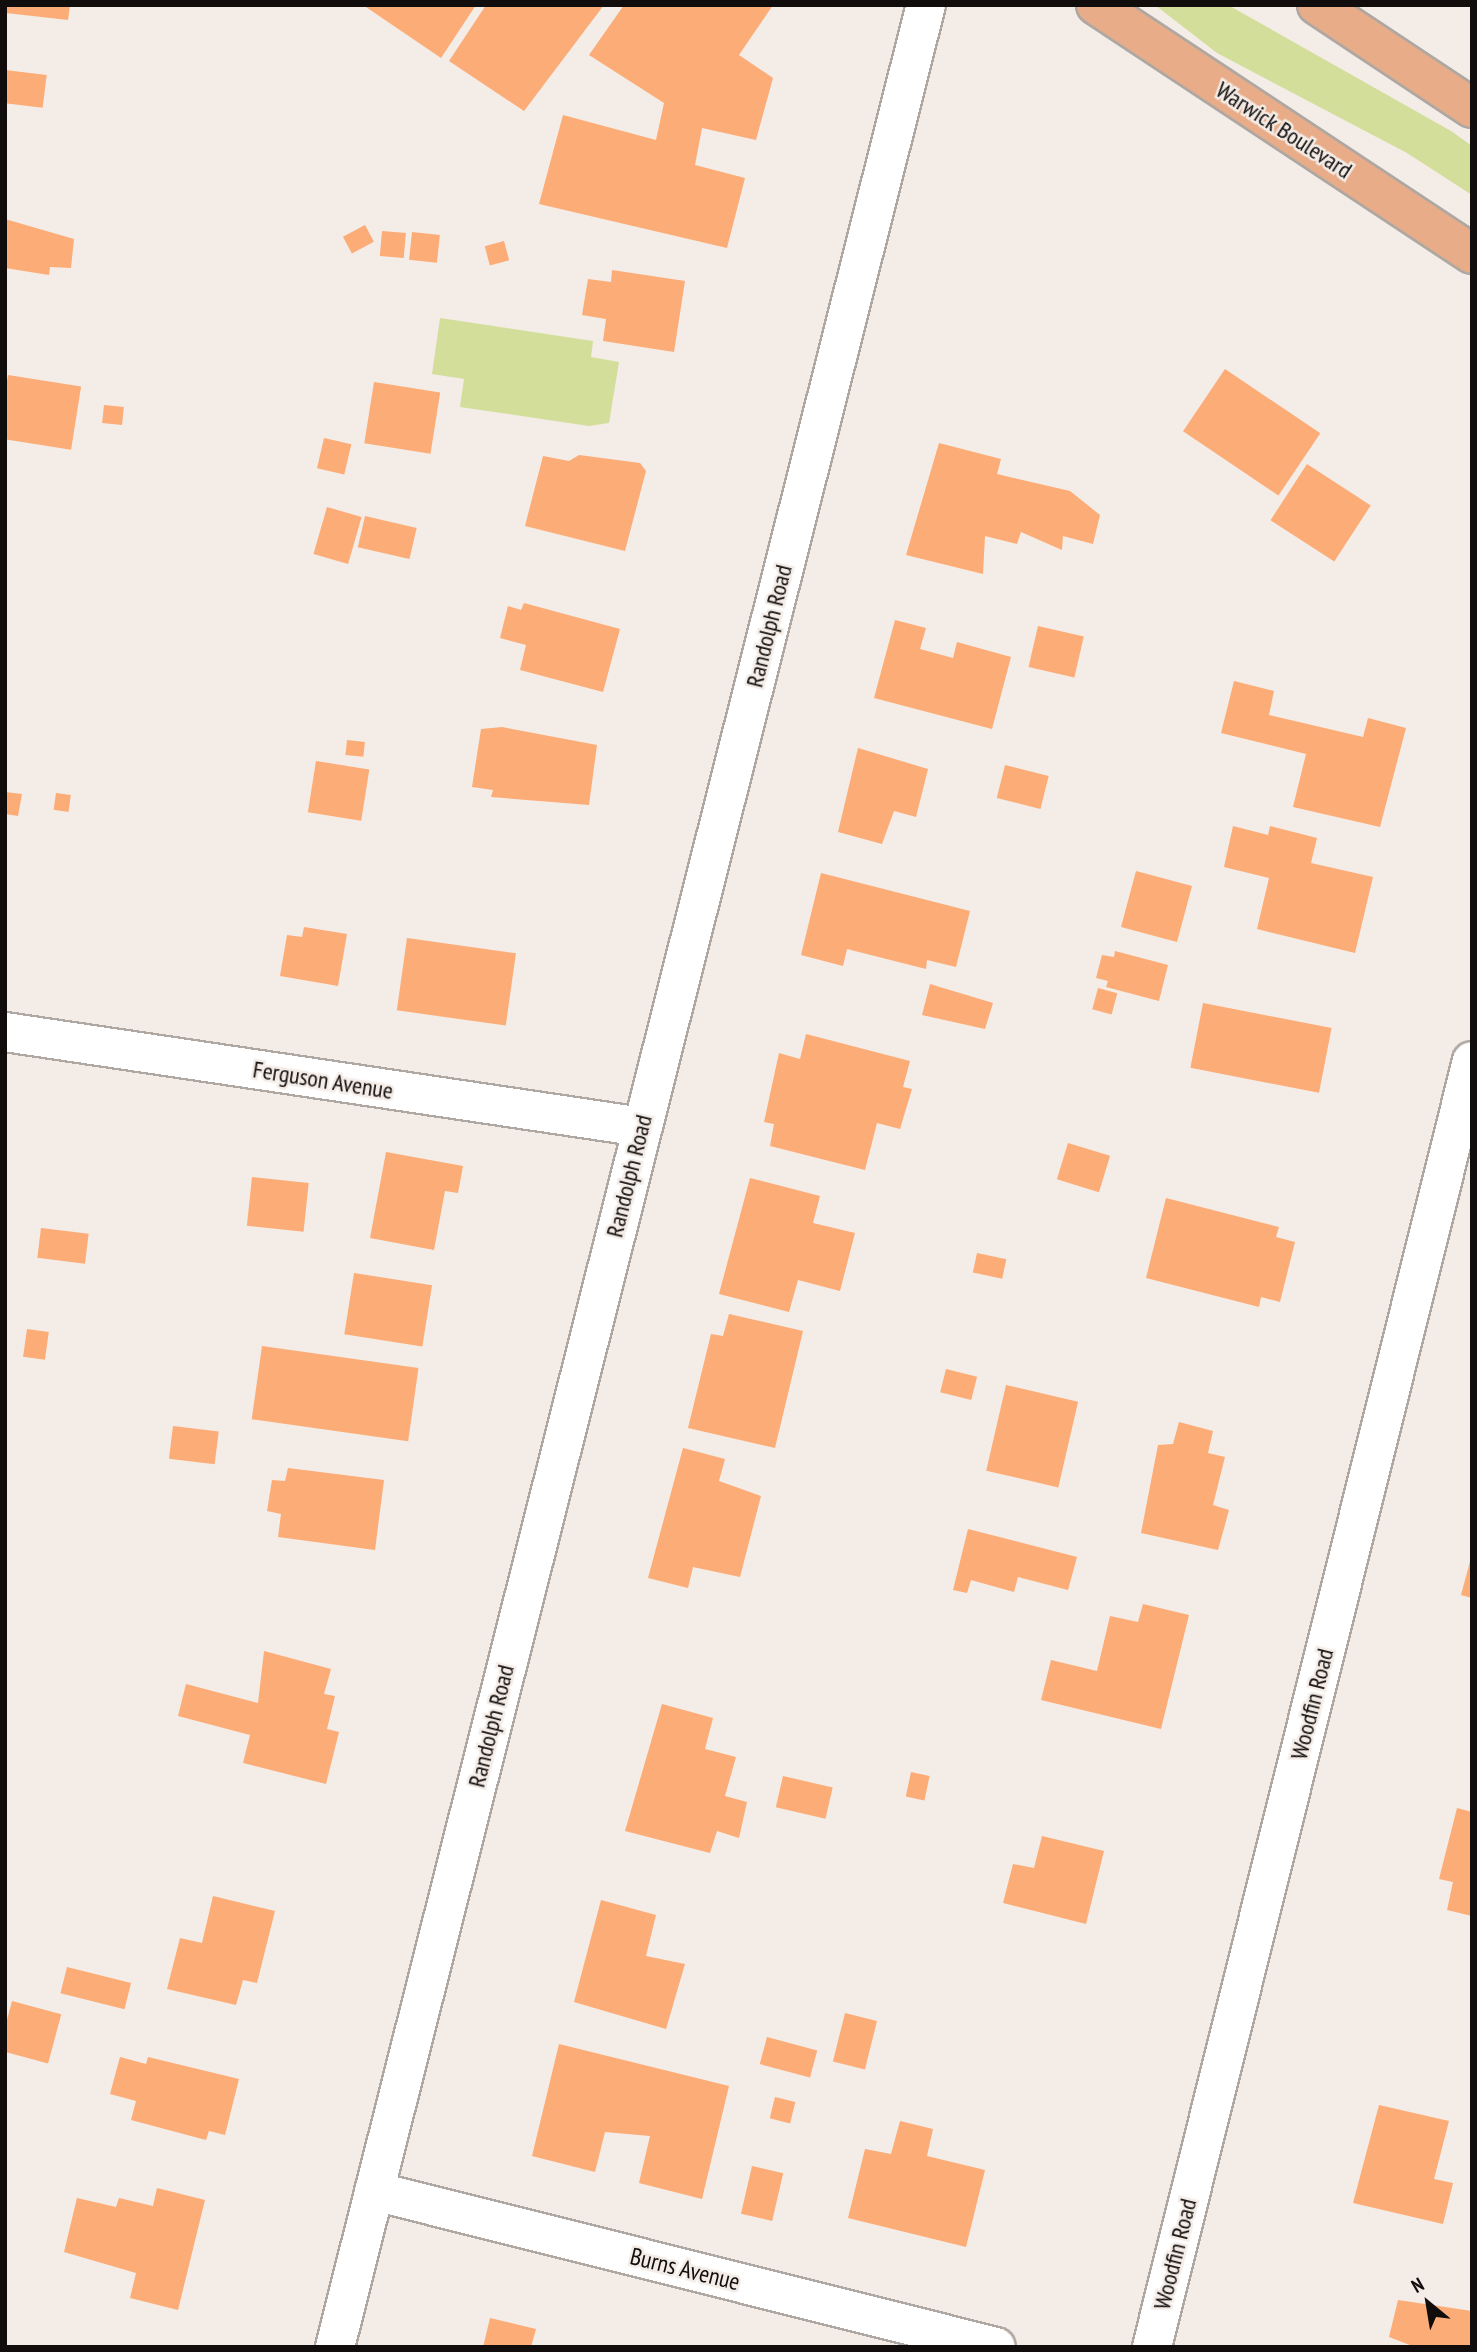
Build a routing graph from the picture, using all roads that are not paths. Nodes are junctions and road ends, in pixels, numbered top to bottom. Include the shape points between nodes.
1 (926, 5) edge
2 (1096, 5) edge
3 (1317, 5) edge
4 (1472, 108) edge
5 (1472, 254) edge
6 (5, 1032) edge
7 (1472, 1061) edge
8 (642, 1127) junction
9 (374, 2191) junction
10 (335, 2347) edge
11 (996, 2347) edge
12 (1152, 2347) edge

1 - 8 street, Randolph Road
2 - 5 main road, Warwick Boulevard
3 - 4 main road
6 - 8 street, Ferguson Avenue
7 - 12 street, Woodfin Road
8 - 9 street, Randolph Road
9 - 10 street, Randolph Road
9 - 11 street, Burns Avenue

